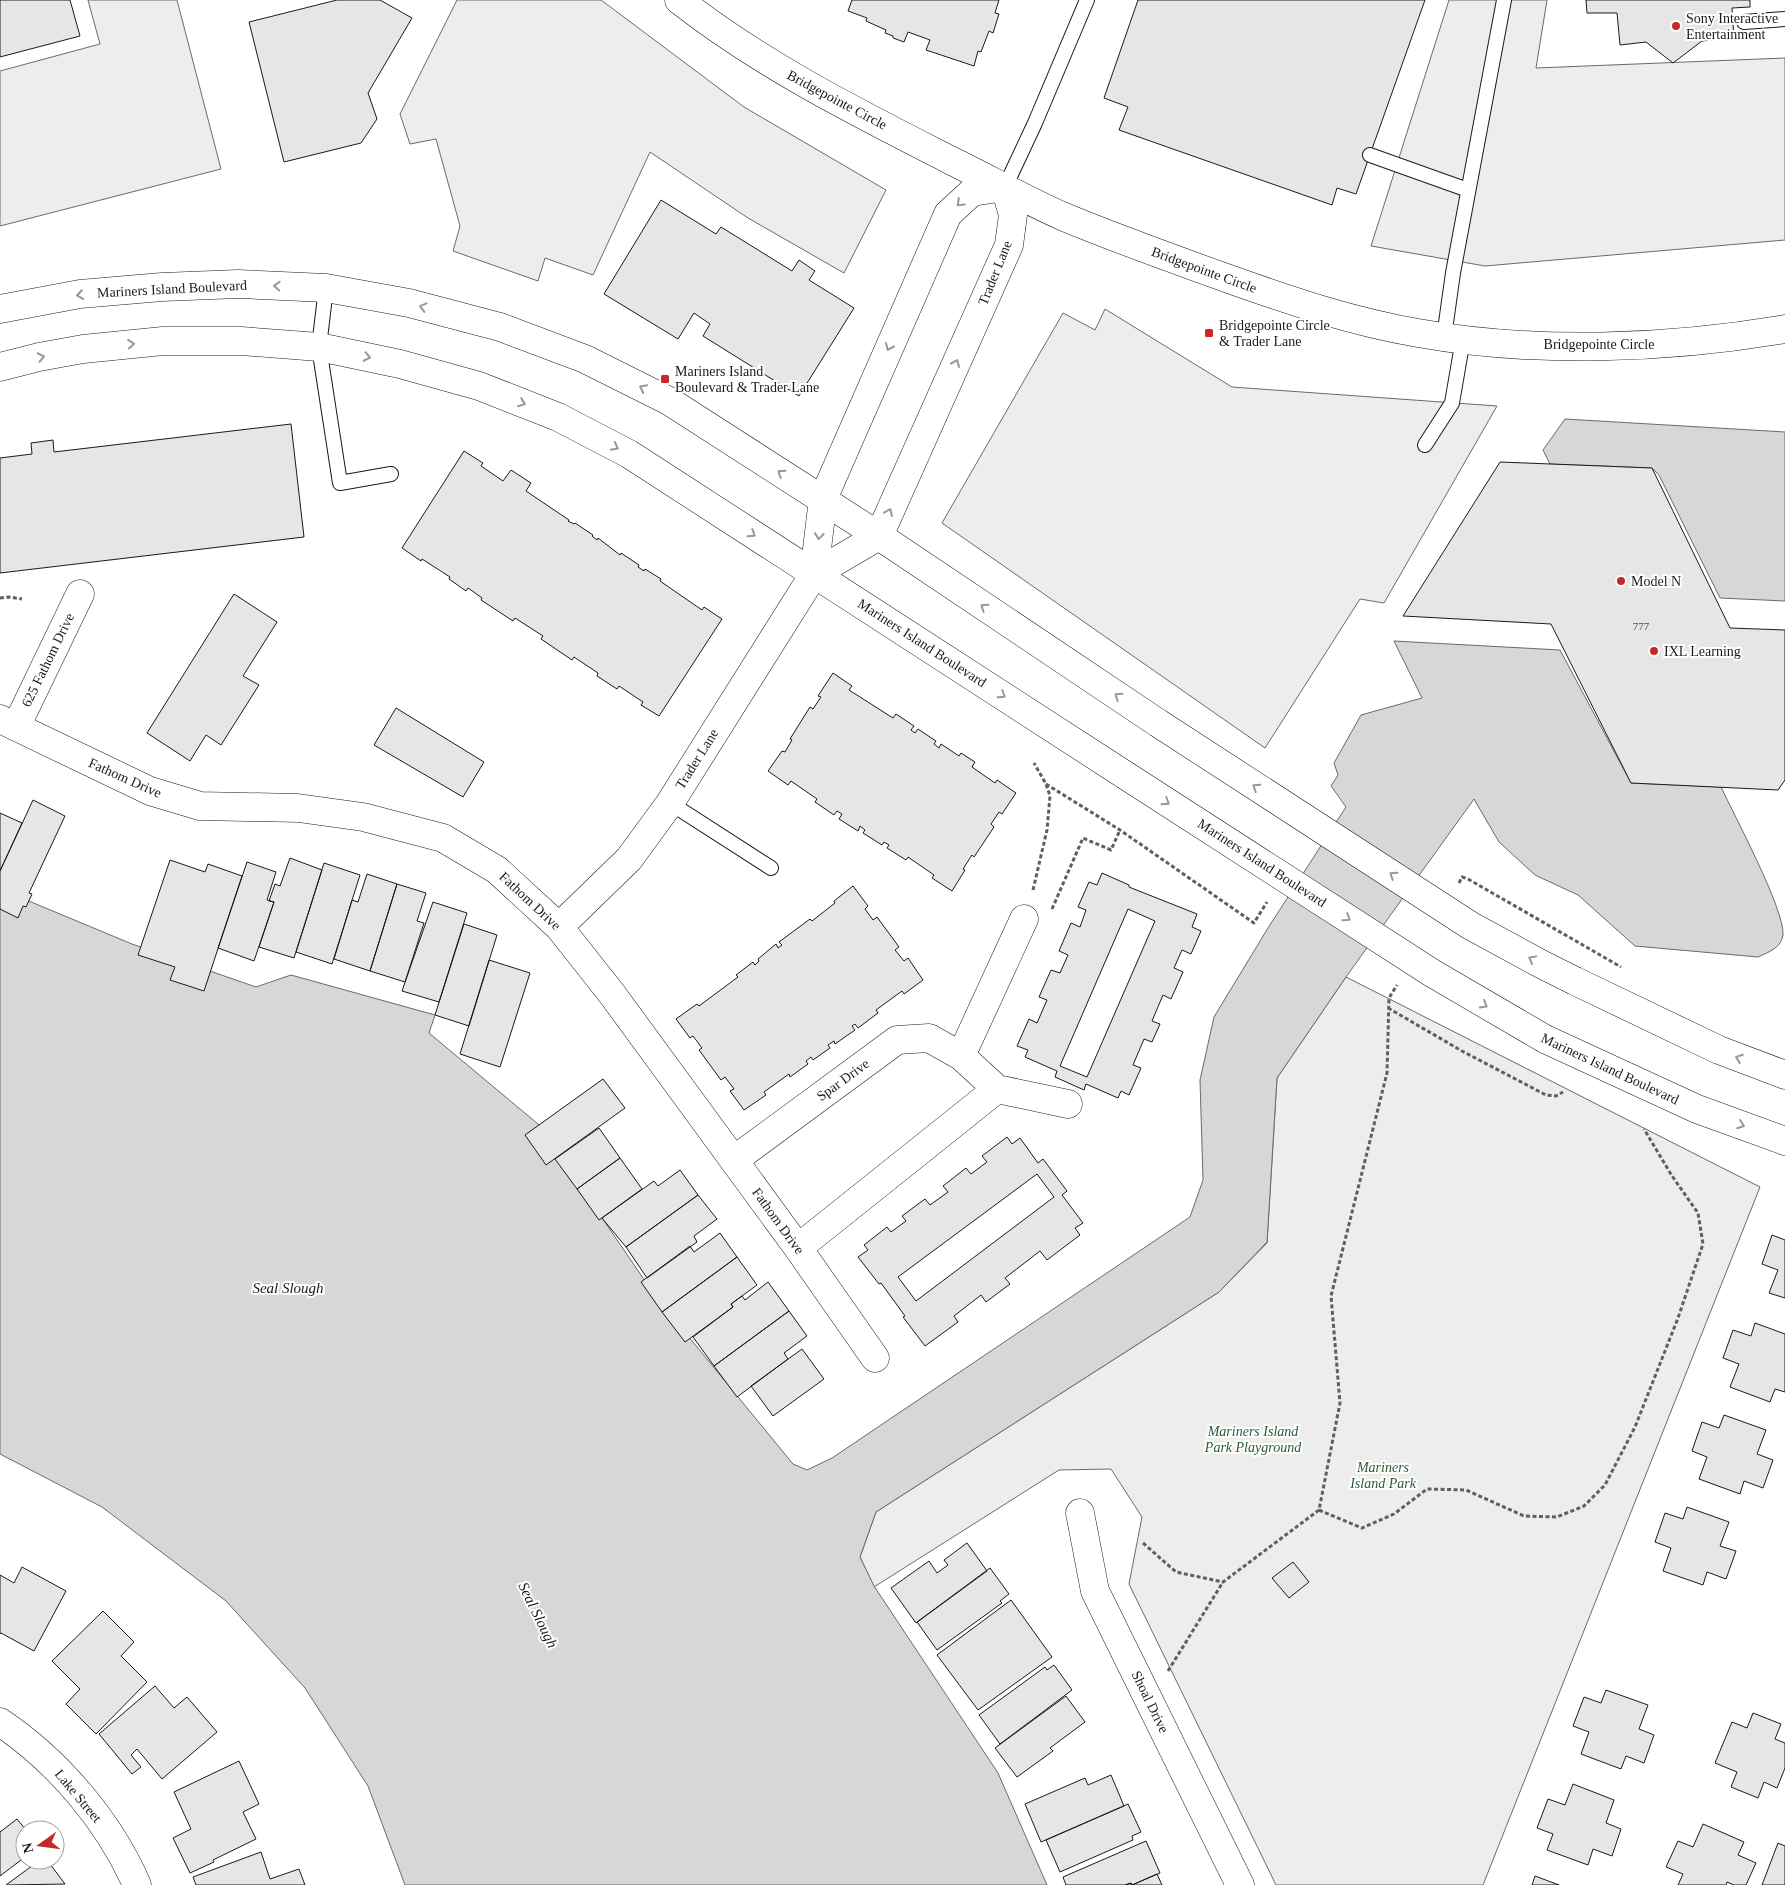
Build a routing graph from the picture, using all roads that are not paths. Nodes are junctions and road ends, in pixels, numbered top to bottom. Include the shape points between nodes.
1 (679, 0) edge
2 (1087, 0) edge
3 (1504, 0) edge
4 (1785, 19) edge
5 (1744, 22) dead end
6 (1370, 155) dead end
7 (1005, 187) junction
8 (1468, 190) junction
9 (326, 288) junction
10 (0, 309) edge
11 (1785, 329) edge
12 (1453, 338) junction
13 (319, 347) junction
14 (0, 367) edge
15 (1425, 445) dead end
16 (391, 474) dead end
17 (823, 499) junction
18 (879, 536) junction
19 (814, 574) junction
20 (80, 594) dead end
21 (8, 723) edge
22 (670, 803) junction
23 (771, 868) dead end
24 (1024, 919) road end
25 (559, 927) junction
26 (961, 1056) junction
27 (1785, 1075) edge
28 (997, 1089) junction
29 (1068, 1104) dead end
30 (1785, 1141) edge
31 (734, 1160) junction
32 (798, 1248) junction
33 (875, 1358) dead end
34 (1080, 1513) dead end
35 (0, 1722) edge
36 (137, 1885) edge
37 (1240, 1885) edge

1 - 7 street, Bridgepointe Circle via 798,80
2 - 7 lane
3 - 8 lane
4 - 5 lane
6 - 8 lane
7 - 12 street, Bridgepointe Circle via 1124,241 1285,299 1351,319
7 -> 17 street, Trader Lane via 972,192 948,214
18 -> 7 street, Trader Lane via 1009,244 1013,215
8 - 12 lane
9 -> 10 street, Mariners Island Boulevard via 238,284 162,286 80,294
9 - 13 lane
17 -> 9 street, Mariners Island Boulevard via 669,401 585,359 500,327 409,303
11 - 12 street, Bridgepointe Circle via 1725,338 1630,345 1557,346
12 - 15 lane via 1452,403
14 -> 13 street, Mariners Island Boulevard via 82,349 163,341 241,340
13 - 16 lane via 340,483
13 -> 19 street, Mariners Island Boulevard via 400,364 479,386 558,417 629,454
17 - 18 street, Mariners Island Boulevard
17 -> 19 street, Trader Lane
18 - 19 street, Trader Lane
27 -> 18 street, Mariners Island Boulevard, bridge via 1719,1050 1575,981 1471,926 1158,723
19 - 22 street, Trader Lane
19 -> 30 street, Mariners Island Boulevard, bridge via 1432,973 1546,1039 1697,1109
20 - 21 street, 625 Fathom Drive
21 - 25 street, Fathom Drive via 150,791 200,806 298,808 363,817 443,838 496,870
22 - 23 lane
22 - 25 street, Trader Lane via 629,859
24 - 26 street
25 - 31 street, Fathom Drive
26 - 28 street, Spar Drive
26 - 31 street, Spar Drive via 928,1038 897,1040
28 - 29 street
28 - 32 street
31 - 32 street, Fathom Drive
32 - 33 street, Fathom Drive
34 - 37 street, Shoal Drive via 1096,1591
35 - 36 street, Lake Street via 54,1766 93,1811 127,1862

